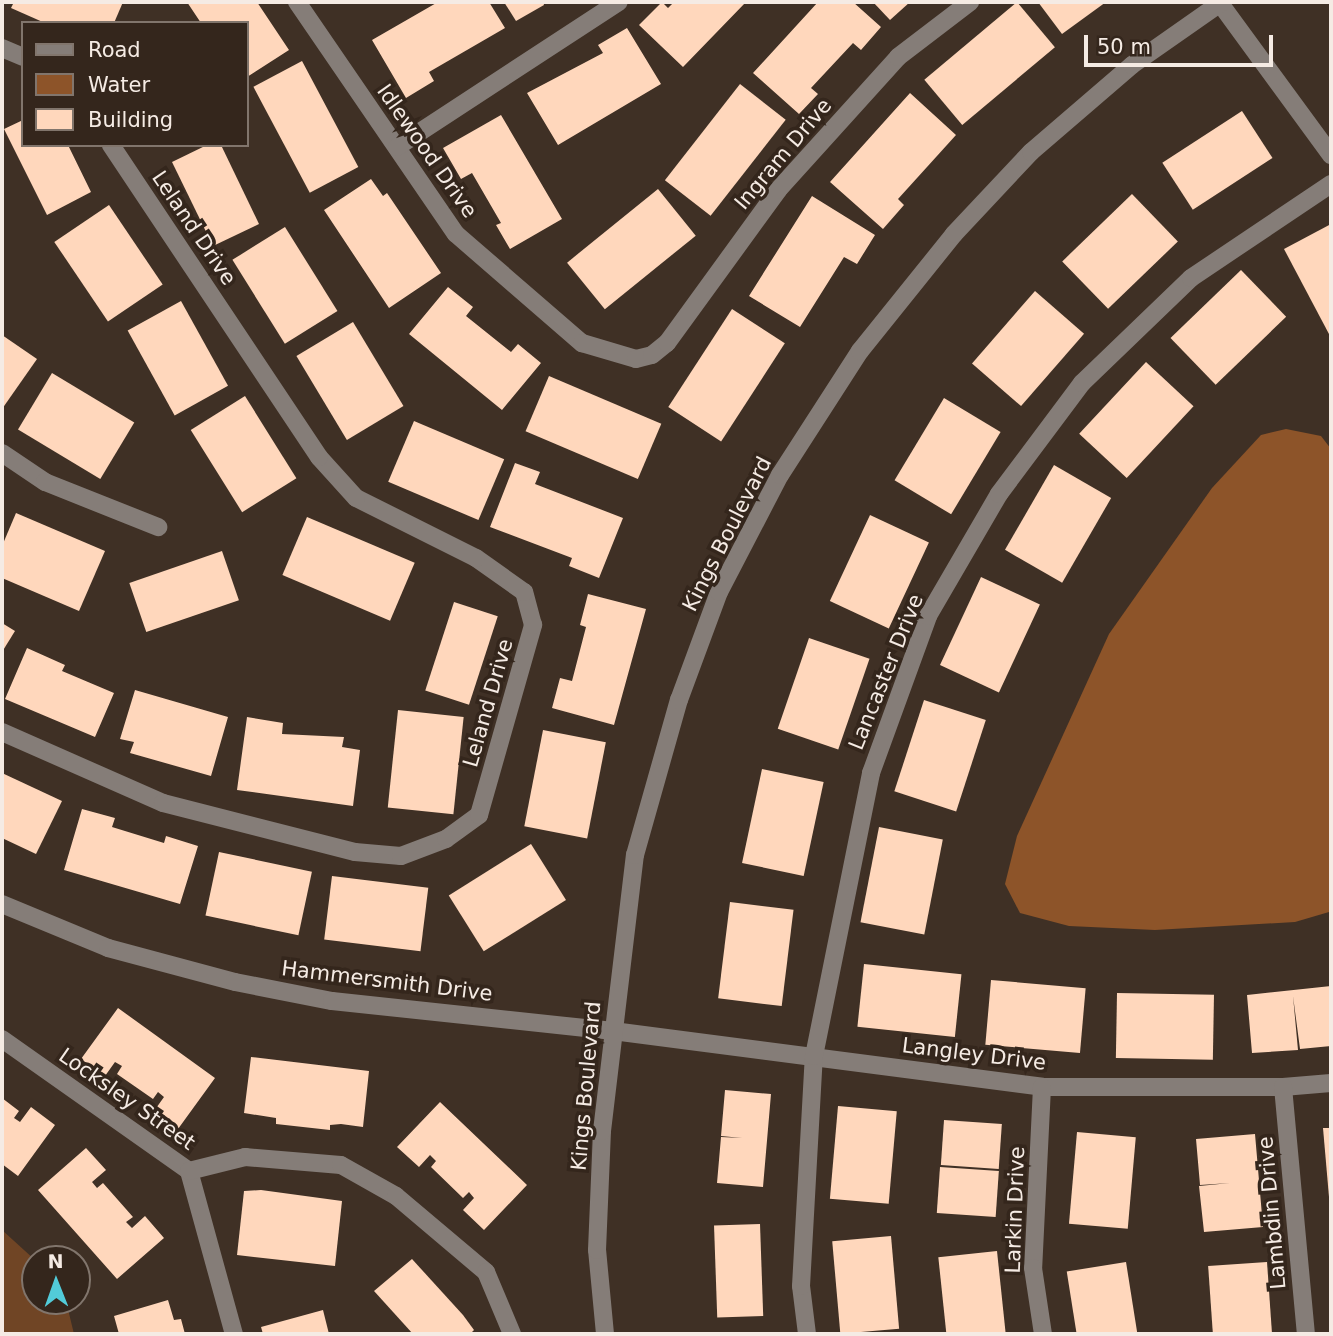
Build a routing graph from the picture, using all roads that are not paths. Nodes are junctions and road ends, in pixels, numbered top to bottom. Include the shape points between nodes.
1 (297, 2) edge
2 (619, 2) edge
3 (970, 2) edge
4 (1220, 2) edge
5 (2, 48) edge
6 (21, 56) edge
7 (112, 147) edge
8 (397, 147) junction
9 (1331, 155) edge
10 (1331, 184) edge
11 (652, 355) joint
12 (2, 453) edge
13 (158, 527) dead end
14 (2, 732) edge
15 (2, 904) edge
16 (613, 1031) junction
17 (2, 1040) edge
18 (814, 1056) junction
19 (1331, 1083) edge
20 (1042, 1087) junction
21 (1283, 1087) junction
22 (189, 1171) junction
23 (234, 1334) edge
24 (512, 1334) edge
25 (605, 1334) edge
26 (807, 1334) edge
27 (1043, 1334) edge
28 (1306, 1334) edge

1 - 8 street, Idlewood Drive
2 - 8 street
3 - 11 street, Ingram Drive via 898,57 778,191 667,343
4 - 9 street
4 - 16 street, Kings Boulevard via 1132,65 1031,152 962,225 860,351 780,475 719,592 678,700 635,855
5 - 6 street
7 - 14 street, Leland Drive via 319,457 356,498 476,558 524,592 533,625 479,815 446,839 401,856 355,852 163,803
8 - 11 street, Idlewood Drive via 456,234 537,307 582,343 612,355 636,359
10 - 18 street, Lancaster Drive via 1191,278 1082,383 999,494 928,617 871,773
12 - 13 street via 45,482
15 - 16 street, Hammersmith Drive via 108,948 235,982 332,1001
16 - 18 street, Langley Drive
16 - 25 street, Kings Boulevard via 597,1250
17 - 22 street, Locksley Street
18 - 20 street, Langley Drive
18 - 26 street, Lancaster Drive via 801,1286
19 - 21 street, Langley Drive
20 - 21 street, Langley Drive
20 - 27 street, Larkin Drive via 1033,1268
21 - 28 street, Lambdin Drive
22 - 23 street, Locksley Street
22 - 24 street via 245,1157 341,1165 396,1196 486,1272

